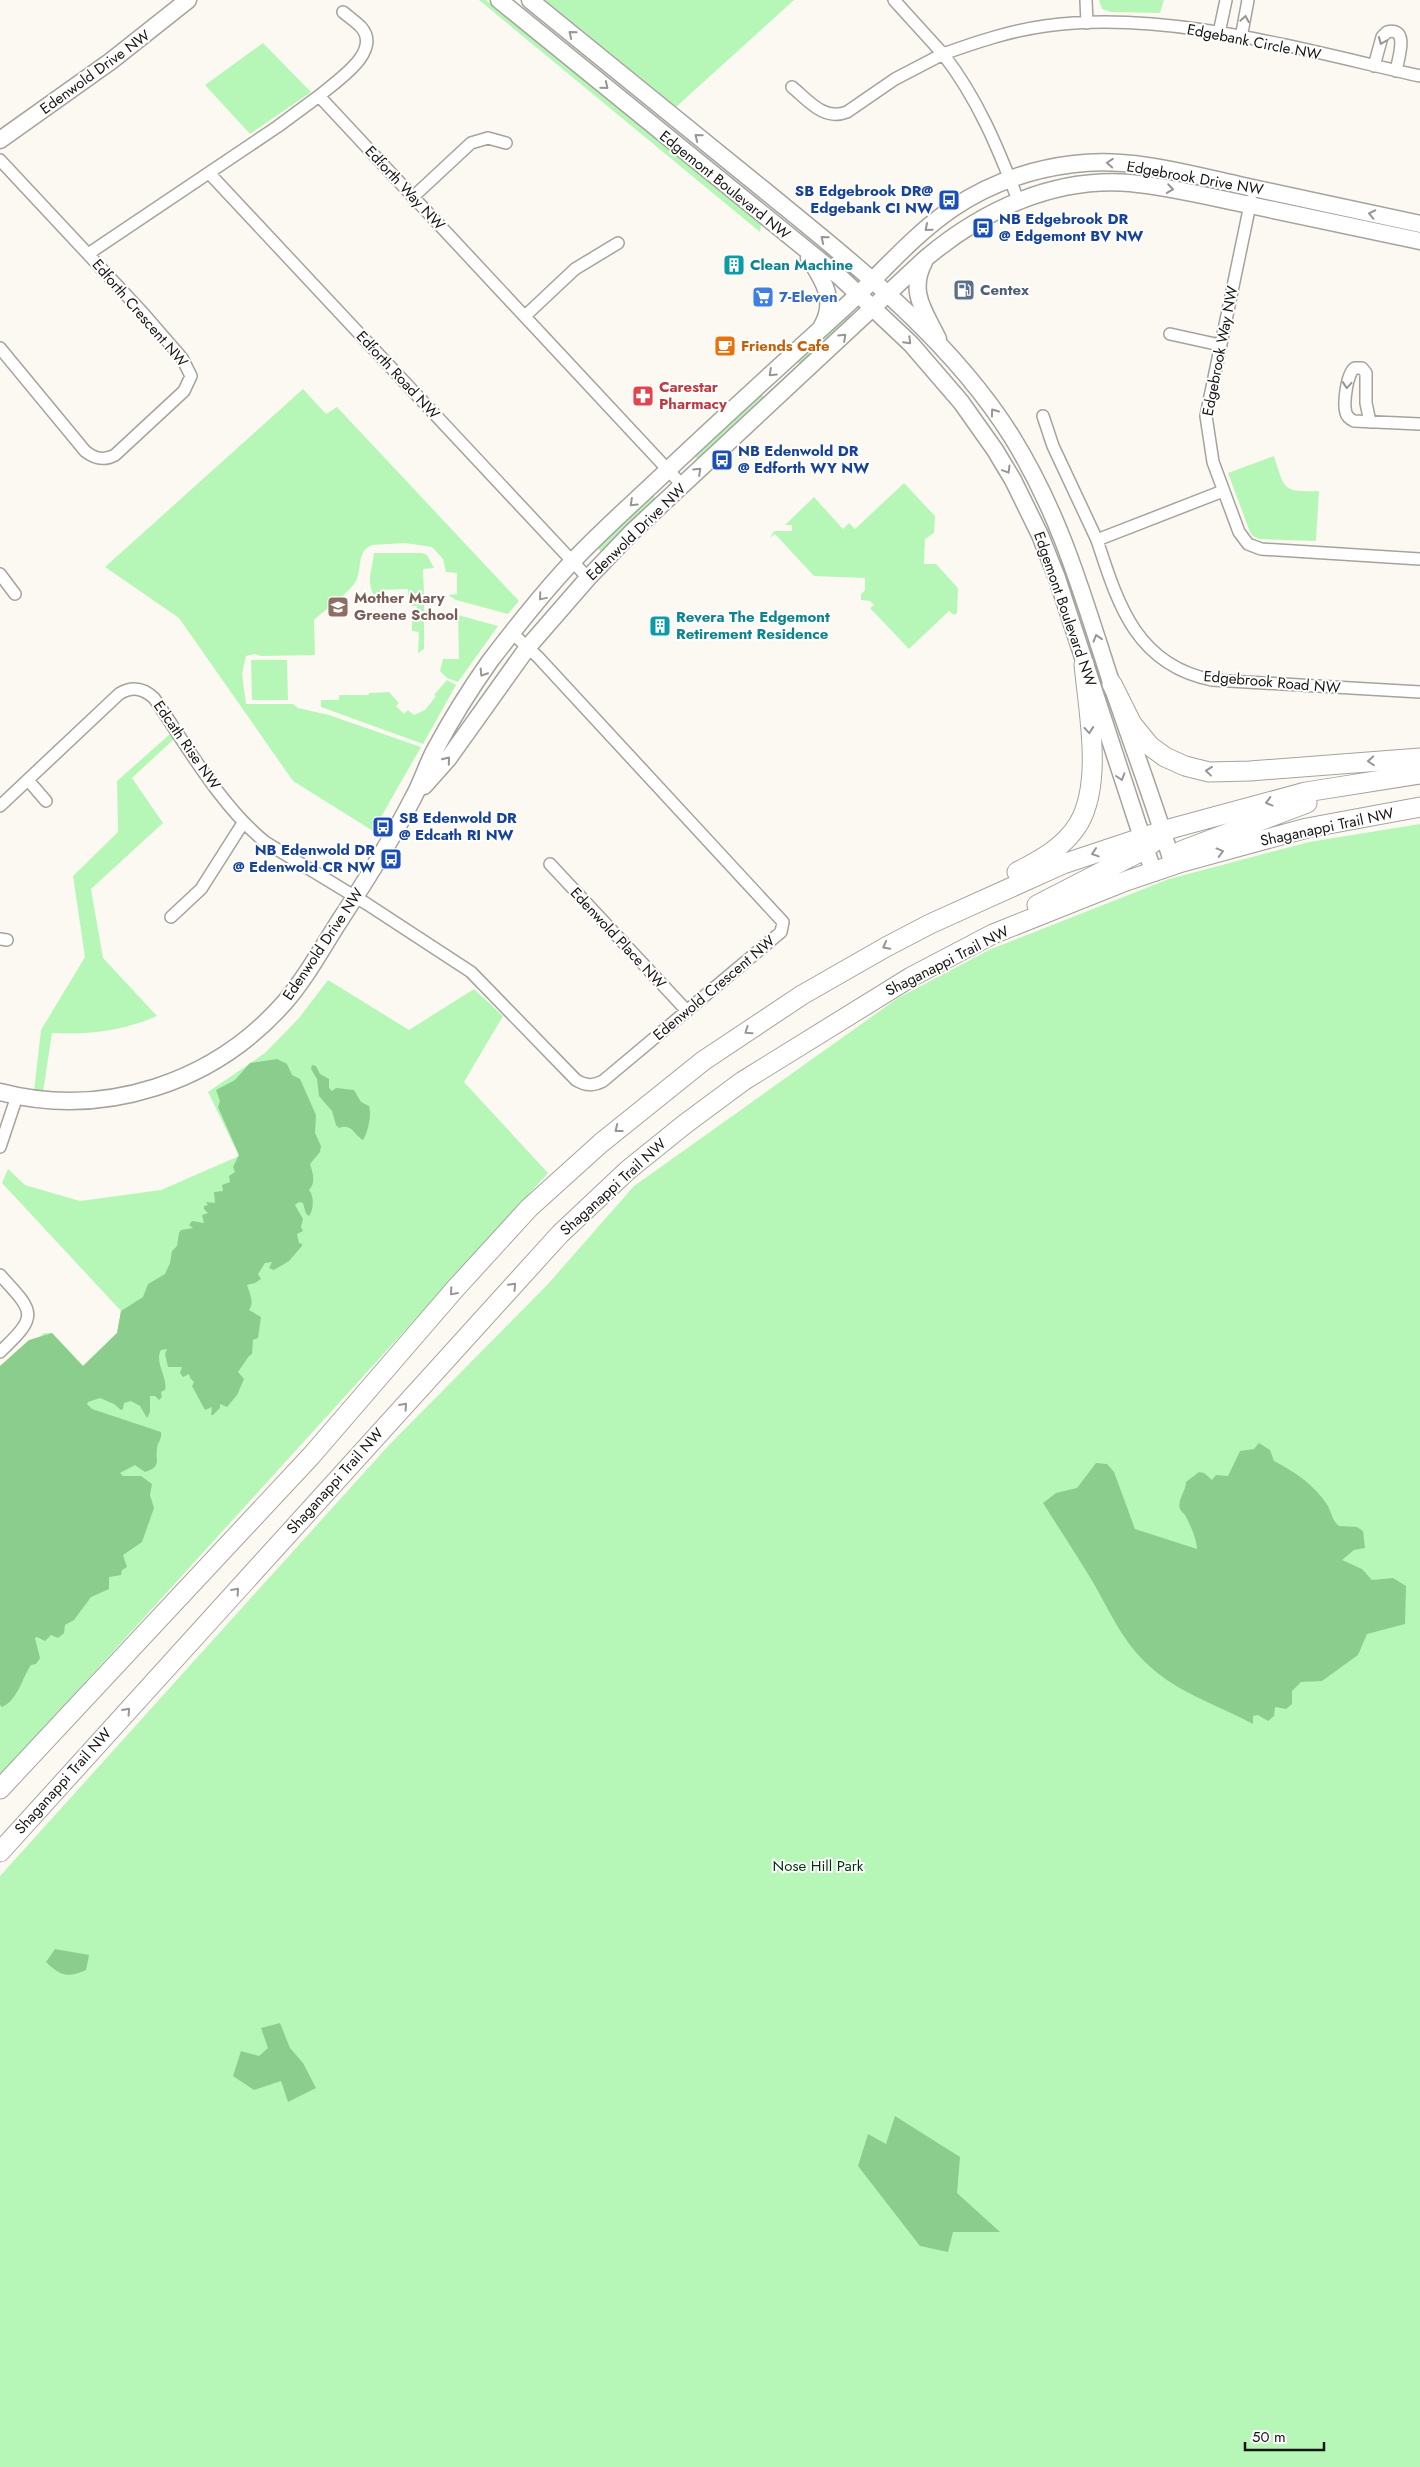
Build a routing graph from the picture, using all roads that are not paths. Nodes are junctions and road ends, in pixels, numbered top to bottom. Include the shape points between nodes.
1 (188, 0) edge
2 (499, 0) edge
3 (530, 0) edge
4 (894, 0) edge
5 (1086, 0) edge
6 (1226, 0) edge
7 (1248, 0) edge
8 (343, 12) dead end
9 (1087, 23) junction
10 (1218, 33) junction
11 (1242, 38) junction
12 (943, 54) junction
13 (1374, 66) junction
14 (1396, 70) junction
15 (1420, 76) edge
16 (792, 87) dead end
17 (319, 96) junction
18 (0, 140) edge
19 (506, 143) dead end
20 (0, 160) edge
21 (209, 173) junction
22 (1010, 179) junction
23 (1254, 188) junction
24 (413, 197) junction
25 (1018, 200) junction
26 (1250, 205) junction
27 (1420, 224) edge
28 (1420, 241) edge
29 (618, 243) dead end
30 (802, 247) junction
31 (88, 254) junction
32 (926, 258) junction
33 (873, 281) junction
34 (859, 294) junction
35 (887, 294) junction
36 (873, 308) junction
37 (525, 316) junction
38 (821, 328) junction
39 (1170, 334) dead end
40 (1220, 345) junction
41 (0, 348) edge
42 (945, 352) junction
43 (1043, 416) dead end
44 (1370, 422) dead end
45 (1420, 424) edge
46 (668, 470) junction
47 (683, 486) junction
48 (1224, 491) junction
49 (1097, 540) junction
50 (1420, 558) edge
51 (572, 561) junction
52 (0, 574) edge
53 (588, 578) junction
54 (15, 594) dead end
55 (512, 633) junction
56 (528, 646) junction
57 (1084, 664) junction
58 (1112, 684) junction
59 (1420, 692) edge
60 (1420, 758) edge
61 (1420, 774) edge
62 (28, 780) junction
63 (1355, 784) junction
64 (415, 796) junction
65 (46, 801) dead end
66 (0, 806) edge
67 (1420, 807) edge
68 (243, 822) junction
69 (1162, 831) junction
70 (1144, 844) junction
71 (1171, 860) junction
72 (550, 864) dead end
73 (1153, 871) junction
74 (355, 896) junction
75 (171, 917) dead end
76 (930, 924) junction
77 (993, 934) junction
78 (686, 1011) junction
79 (0, 1092) edge
80 (17, 1096) junction
81 (0, 1147) edge
82 (0, 1275) edge
83 (0, 1352) edge
84 (0, 1789) edge
85 (0, 1852) edge

1 - 18 street, Edenwold Drive NW via 111,62
2 -> 30 street, Edgemont Boulevard NW
33 -> 3 street, Edgemont Boulevard NW
4 - 12 street
5 - 9 street
6 - 10 street
11 -> 7 street
8 - 17 street via 362,28 367,47 358,61
9 - 10 street, Edgebank Circle NW via 1148,24
9 - 12 street, Edgebank Circle NW via 1012,32
10 - 11 street, Edgebank Circle NW
11 - 13 street, Edgebank Circle NW
12 - 16 street, Edgebank Circle NW via 895,79 839,115 821,111
12 - 22 street via 980,111
13 - 14 street, Edgebank Circle NW
14 -> 13 street via 1401,41 1400,35 1394,31 1384,34
14 - 15 street, Edgebank Circle NW
17 - 21 street
17 - 24 street, Edforth Way NW
19 - 24 street via 488,138 471,143
20 - 31 street, Edforth Crescent NW
21 - 31 street
21 - 51 street, Edforth Road NW
23 -> 22 street, Edgebrook Drive NW via 1169,170 1105,163 1074,164
22 - 25 street
22 -> 33 street, Edgebrook Drive NW via 953,208 903,250
23 - 26 street, Edgebrook Way NW
27 -> 23 street, Edgebrook Drive NW
24 - 37 street, Edforth Way NW
25 -> 26 street, Edgebrook Drive NW via 1066,187 1129,183
25 - 32 street, Edgebrook Drive NW via 961,230
26 - 28 street, Edgebrook Drive NW
26 - 40 street, Edgebrook Way NW
29 - 37 street via 576,269
30 - 34 street, Edgemont Boulevard NW
30 - 38 street via 829,294 828,313
31 - 41 street, Edforth Crescent NW via 187,364 190,376 184,391 115,455 102,459 93,457
32 - 35 street, Edgebrook Drive NW
32 - 42 street via 919,272 916,290
33 - 34 street, Edgebrook Drive NW
33 - 35 street, Edgemont Boulevard NW
34 - 36 street, Edgemont Boulevard NW
34 - 38 street, Edenwold Drive NW
35 - 36 street, Edenwold Drive NW
35 - 42 street, Edgemont Boulevard NW
47 -> 36 street, Edenwold Drive NW
36 -> 57 street, Edgemont Boulevard NW via 945,382 977,423 1013,480 1057,578
37 - 46 street, Edforth Way NW
38 -> 46 street, Edenwold Drive NW
39 - 40 street
40 - 48 street, Edgebrook Way NW via 1206,416 1213,462
58 -> 42 street, Edgemont Boulevard NW via 1076,572 1032,471 988,404
43 - 49 street, Edgebrook Road NW via 1053,446
44 - 45 street
46 - 47 street, Edforth Way NW
46 -> 51 street, Edenwold Drive NW
47 - 53 street, Edenwold Drive NW
48 - 49 street
48 - 50 street, Edgebrook Way NW via 1239,532 1253,548
49 - 59 street, Edgebrook Road NW via 1116,596 1136,633 1153,651 1182,671 1212,680
51 - 53 street, Edforth Road NW
51 -> 55 street, Edenwold Drive NW
52 - 54 street
53 - 56 street, Edenwold Drive NW
55 - 56 street, Edenwold Crescent NW
55 -> 64 street, Edenwold Drive NW via 434,751
64 -> 56 street, Edenwold Drive NW via 448,759
56 - 78 street, Edenwold Crescent NW via 783,922 781,932
57 -> 70 street, Edgemont Boulevard NW
57 -> 76 main road via 1091,775 1088,798 1079,823 1063,842 1041,859 937,914
60 -> 58 main road via 1209,772 1185,766 1150,746 1132,724
58 - 69 street, Edgemont Boulevard NW
61 - 63 main road
62 - 65 street
62 - 66 street, Edcath Rise NW
62 - 68 street, Edcath Rise NW via 120,694 139,688 154,698
63 -> 69 main road via 1306,792
63 - 71 main road
64 - 74 street, Edenwold Drive NW
71 -> 67 main road, Shaganappi Trail NW via 1307,828
68 - 74 street, Edcath Rise NW via 265,842
68 - 75 street via 202,888
69 - 70 main road
69 - 71 street, Edgemont Boulevard NW
70 - 73 street, Edgemont Boulevard NW
70 -> 76 main road via 1063,864
70 - 77 main road via 1010,918
71 - 73 main road, Shaganappi Trail NW
72 - 78 street, Edenwold Place NW
73 - 77 main road, Shaganappi Trail NW
74 - 78 street, Edenwold Crescent NW via 471,972 582,1084 594,1085 603,1081
74 - 80 street, Edenwold Drive NW via 293,992 240,1045 214,1062 176,1081 122,1097 62,1101
76 -> 84 main road via 802,995 703,1061 601,1143 529,1208 454,1289 311,1456
85 -> 77 main road, Shaganappi Trail NW via 547,1249 628,1170 742,1081 911,977
79 - 80 street, Edenwold Drive NW
80 - 81 street
82 - 83 street via 28,1311 26,1326

